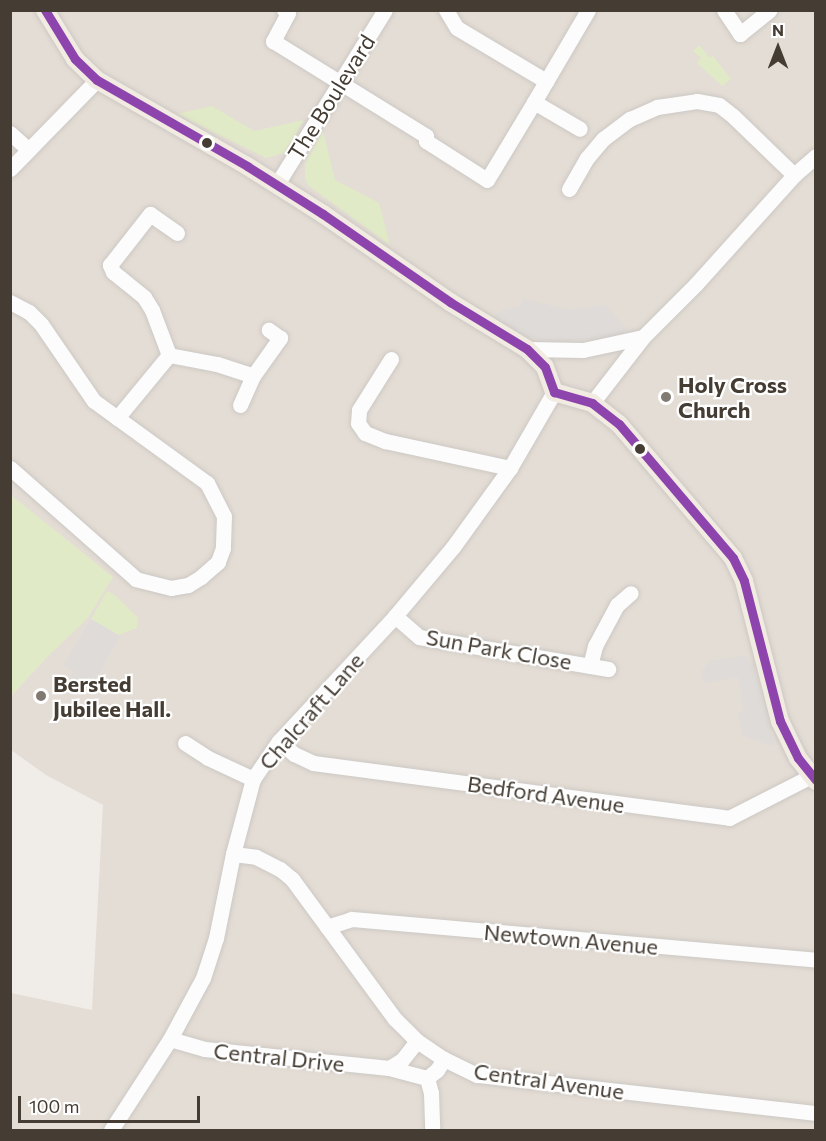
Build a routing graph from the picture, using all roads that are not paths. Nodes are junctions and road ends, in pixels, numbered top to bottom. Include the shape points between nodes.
1 (45, 10) edge
2 (284, 10) edge
3 (385, 10) edge
4 (446, 10) edge
5 (588, 10) edge
6 (724, 10) edge
7 (770, 10) edge
8 (97, 80) junction
9 (546, 81) junction
10 (340, 83) junction
11 (534, 102) junction
12 (580, 129) dead end
13 (10, 133) edge
14 (29, 150) junction
15 (816, 156) edge
16 (10, 169) edge
17 (794, 175) junction
18 (277, 184) junction
19 (568, 189) dead end
20 (177, 233) dead end
21 (10, 302) edge
22 (269, 330) dead end
23 (643, 337) junction
24 (527, 349) junction
25 (169, 355) junction
26 (391, 358) dead end
27 (253, 376) junction
28 (554, 392) junction
29 (592, 403) junction
30 (240, 405) dead end
31 (117, 418) junction
32 (10, 468) edge
33 (510, 468) junction
34 (631, 593) dead end
35 (395, 616) junction
36 (590, 666) junction
37 (608, 669) dead end
38 (279, 741) junction
39 (185, 744) dead end
40 (252, 779) junction
41 (813, 779) edge
42 (233, 854) junction
43 (327, 927) junction
44 (816, 960) edge
45 (170, 1039) junction
46 (417, 1041) junction
47 (444, 1059) junction
48 (406, 1064) junction
49 (427, 1078) junction
50 (816, 1113) edge
51 (111, 1131) edge
52 (432, 1131) edge

1 - 8 main road via 75,59
2 - 10 street via 288,13 273,41
3 - 10 street, The Boulevard
4 - 9 street via 457,27
5 - 9 street
6 - 7 street via 740,34
8 - 14 street
8 - 18 main road
9 - 11 street
10 - 11 street via 426,136 426,141 487,180
10 - 18 street, The Boulevard
11 - 12 street
13 - 14 street
14 - 16 street
15 - 17 street
17 - 19 street via 719,105 696,101 657,107 630,119 603,139
17 - 23 street
18 - 24 main road via 450,303
20 - 25 street via 150,214 110,265 113,272 144,297
21 - 31 street via 41,324 94,401
22 - 27 street via 280,338
23 - 24 street via 583,350
23 - 29 street
24 - 28 main road via 545,367
25 - 27 street via 218,364
25 - 31 street
26 - 33 street via 359,410 358,423 365,433 385,441
27 - 30 street
28 - 29 main road
28 - 33 street, Chalcraft Lane
29 - 41 main road via 619,424 733,558 744,581 780,721
31 - 32 street via 207,483 219,500 224,516 223,548 218,561 188,585 171,588 135,579
33 - 35 street, Chalcraft Lane via 453,547
34 - 36 street via 617,605 595,646
35 - 36 street, Sun Park Close via 419,637
35 - 38 street, Chalcraft Lane
36 - 37 street, Sun Park Close
38 - 40 street, Chalcraft Lane
38 - 41 street, Bedford Avenue via 313,763 729,818
39 - 40 street
40 - 42 street, Chalcraft Lane
42 - 43 street, Central Avenue via 256,857 280,869 296,883
42 - 45 street, Chalcraft Lane via 203,978
43 - 44 street, Newtown Avenue via 351,919
43 - 46 street, Central Avenue via 389,1012
45 - 48 street, Central Drive via 205,1049 389,1068
45 - 51 street, Chalcraft Lane
46 - 47 street, Central Avenue
46 - 48 street, Central Drive
47 - 49 street
47 - 50 street, Central Avenue via 477,1075 510,1080
48 - 49 street
49 - 52 street

